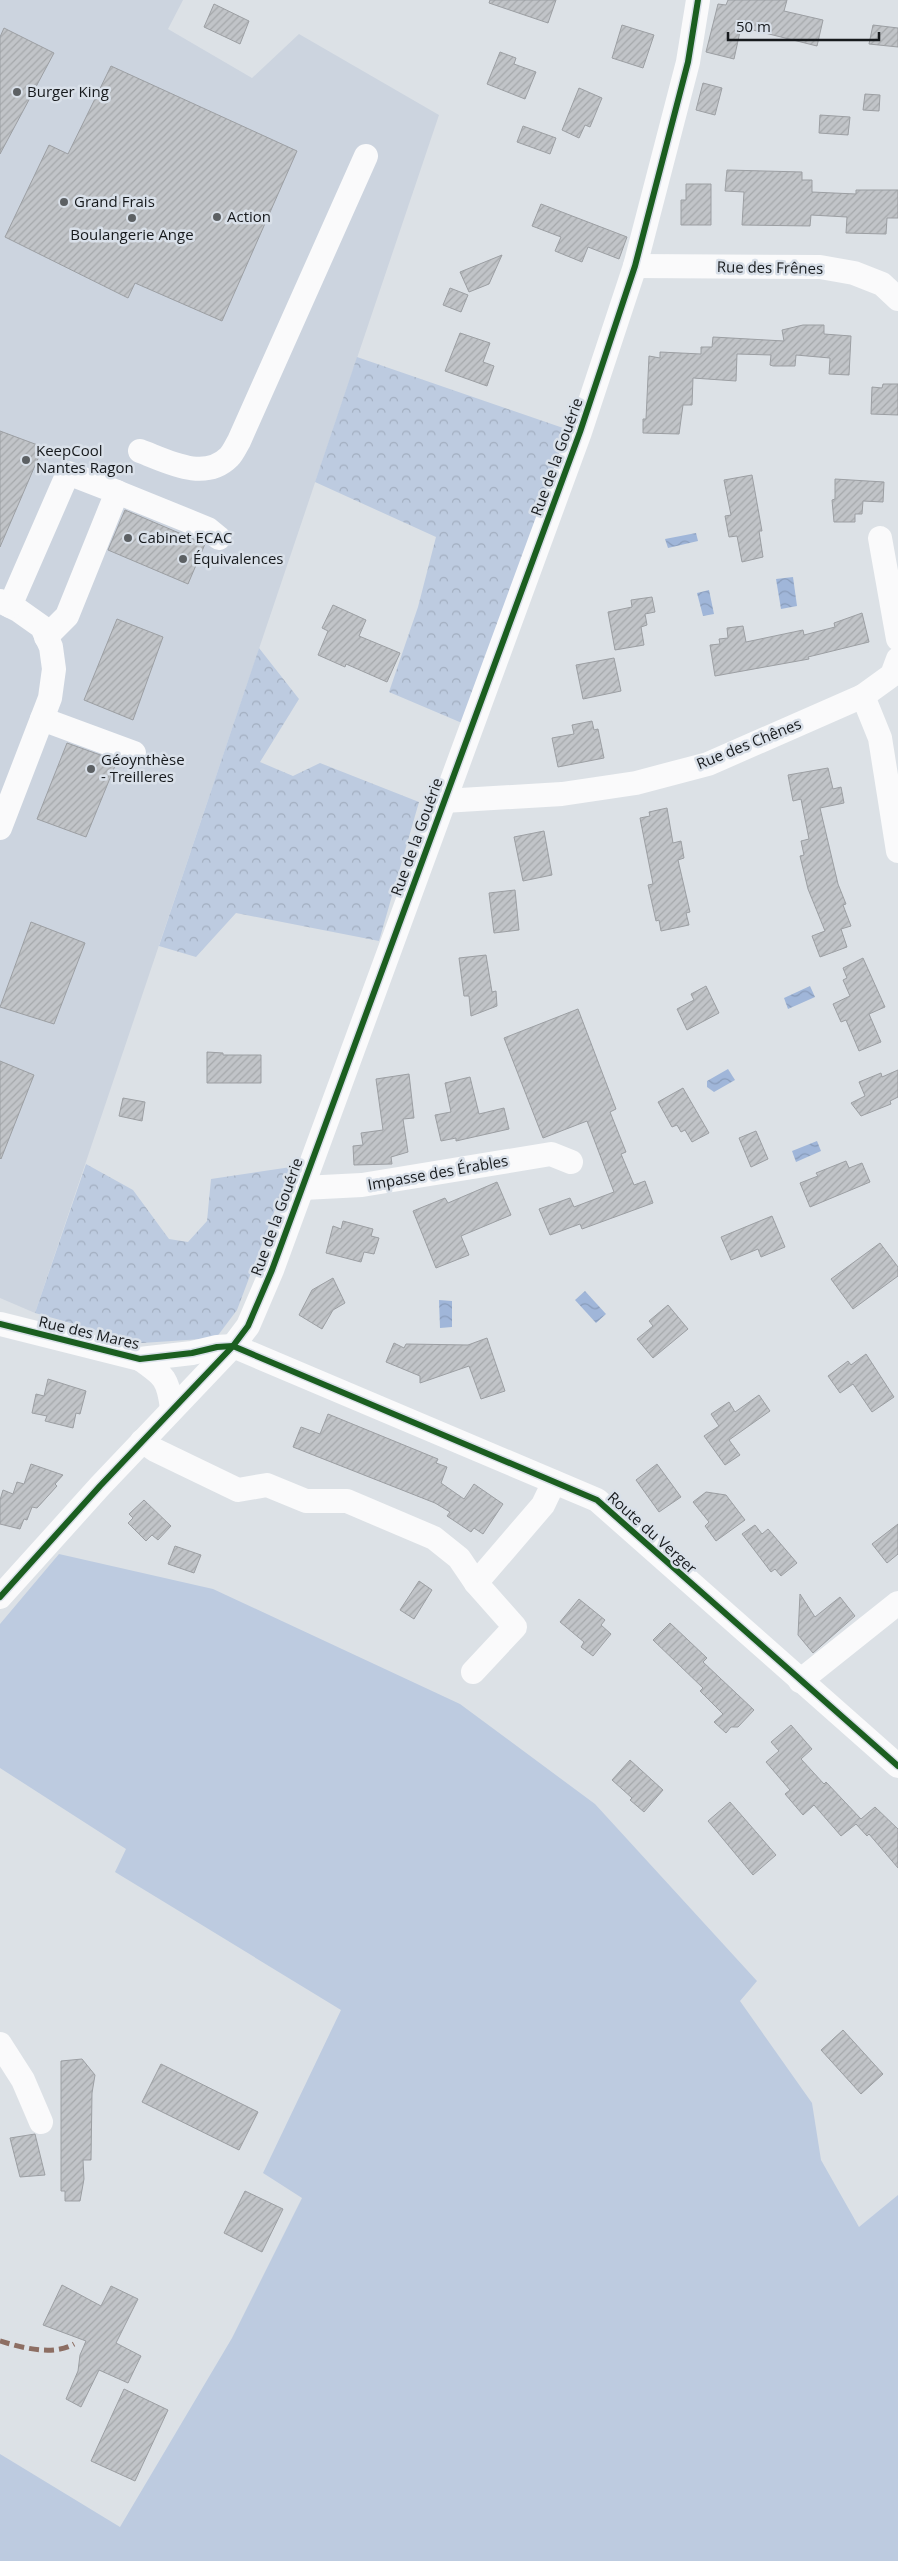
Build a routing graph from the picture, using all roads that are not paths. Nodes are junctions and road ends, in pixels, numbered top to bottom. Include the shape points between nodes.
1 (698, 0) edge
2 (366, 156) dead end
3 (635, 266) junction
4 (898, 298) edge
5 (140, 451) dead end
6 (117, 492) junction
7 (219, 538) dead end
8 (880, 538) dead end
9 (5, 603) edge
10 (46, 637) junction
11 (898, 639) edge
12 (898, 659) edge
13 (863, 696) junction
14 (42, 719) junction
15 (134, 753) dead end
16 (444, 801) junction
17 (0, 828) edge
18 (898, 851) edge
19 (571, 1162) dead end
20 (303, 1188) junction
21 (0, 1324) edge
22 (233, 1346) junction
23 (140, 1359) junction
24 (172, 1408) junction
25 (142, 1441) junction
26 (554, 1482) junction
27 (476, 1583) junction
28 (0, 1597) edge
29 (898, 1603) edge
30 (473, 1672) dead end
31 (800, 1681) junction
32 (898, 1766) edge
33 (0, 2044) edge
34 (41, 2122) dead end

1 - 3 street, Rue de la Gouérie via 688,62
2 - 5 street via 239,441 228,458 213,466 193,470
3 - 4 street, Rue des Frênes via 820,267 854,273 882,284
3 - 16 street, Rue de la Gouérie via 580,432
6 - 7 street via 208,529
6 - 9 street via 68,473
6 - 10 street via 67,616
8 - 11 street
9 - 10 street via 42,627
10 - 14 street via 54,669 50,698
12 - 13 street, Rue des Chênes via 892,675
13 - 16 street, Rue des Chênes via 708,764 636,783 562,794
13 - 18 street via 880,738
14 - 15 street
14 - 17 street
16 - 20 street, Rue de la Gouérie
19 - 20 street, Impasse des Érables via 551,1154 362,1186
20 - 22 street, Rue de la Gouérie via 248,1326
21 - 23 street, Rue des Mares
22 - 23 street, Rue des Mares
22 - 24 street, Rue de la Gouérie
22 - 26 street, Route du Verger
23 - 24 street, Rue des Mares via 169,1385
24 - 25 street, Rue de la Gouérie
25 - 27 street via 238,1490 267,1484 306,1500 347,1501 434,1538 459,1558
25 - 28 street, Rue de la Gouérie
26 - 27 street via 543,1505
26 - 31 street, Route du Verger via 597,1500
27 - 30 street via 515,1627
29 - 31 street
31 - 32 street, Route du Verger
33 - 34 street via 23,2080

